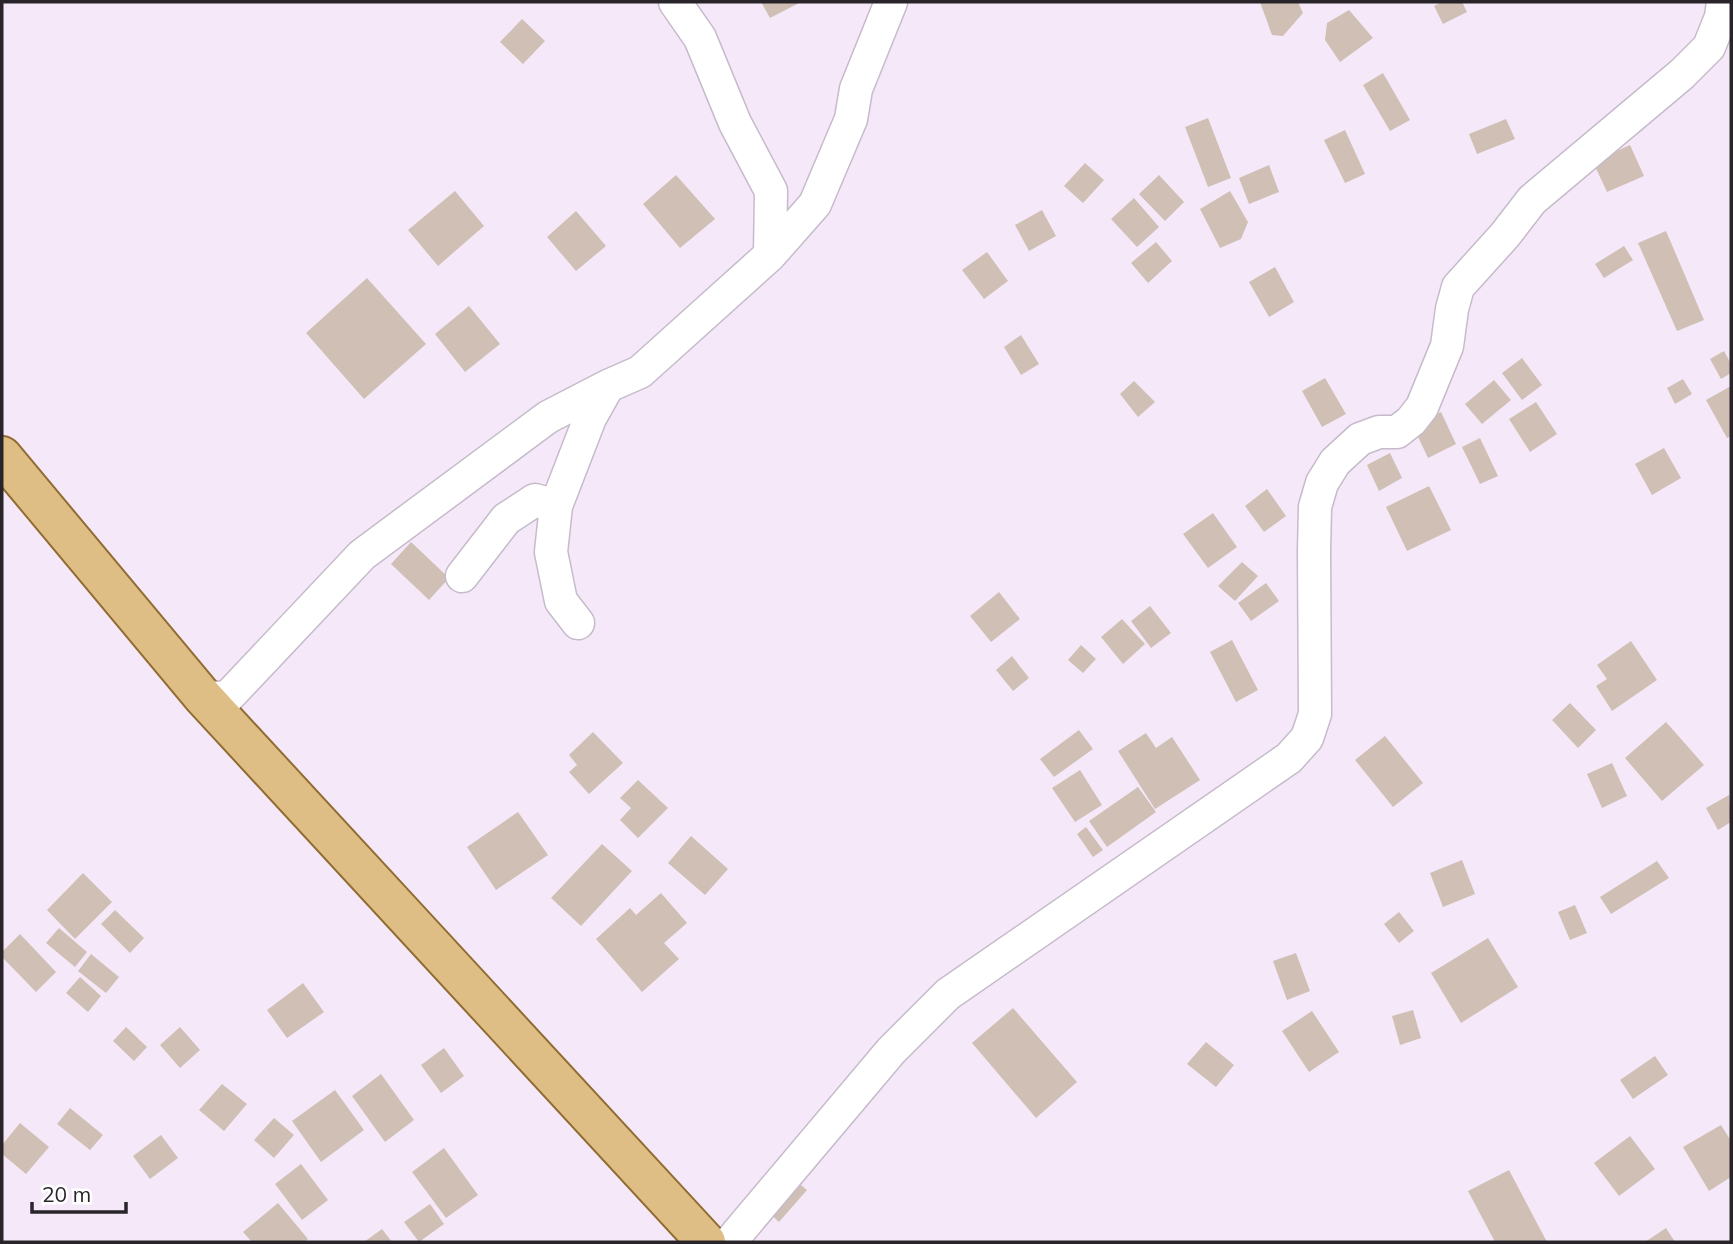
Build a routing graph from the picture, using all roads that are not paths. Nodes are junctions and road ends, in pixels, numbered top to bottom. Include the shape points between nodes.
1 (675, 2) edge
2 (891, 2) edge
3 (1723, 2) edge
4 (770, 255) junction
5 (608, 386) junction
6 (2, 456) edge
7 (556, 506) junction
8 (462, 576) dead end
9 (578, 623) dead end
10 (203, 697) junction
11 (706, 1242) edge
12 (730, 1242) edge

1 - 4 street via 700,38 735,123 771,191
2 - 4 street via 856,89 851,119 815,204
3 - 12 street via 1709,47 1532,200 1458,287 1447,346 1422,407 1411,421 1396,432 1360,439 1335,462 1322,483 1315,507 1315,714 1307,738 1289,758 948,994 891,1051
4 - 5 street via 640,372
5 - 7 street via 590,418
5 - 10 street via 548,417 362,555 227,698
6 - 10 main road
7 - 8 street via 536,500 506,519
7 - 9 street via 551,552 561,601
10 - 11 main road

